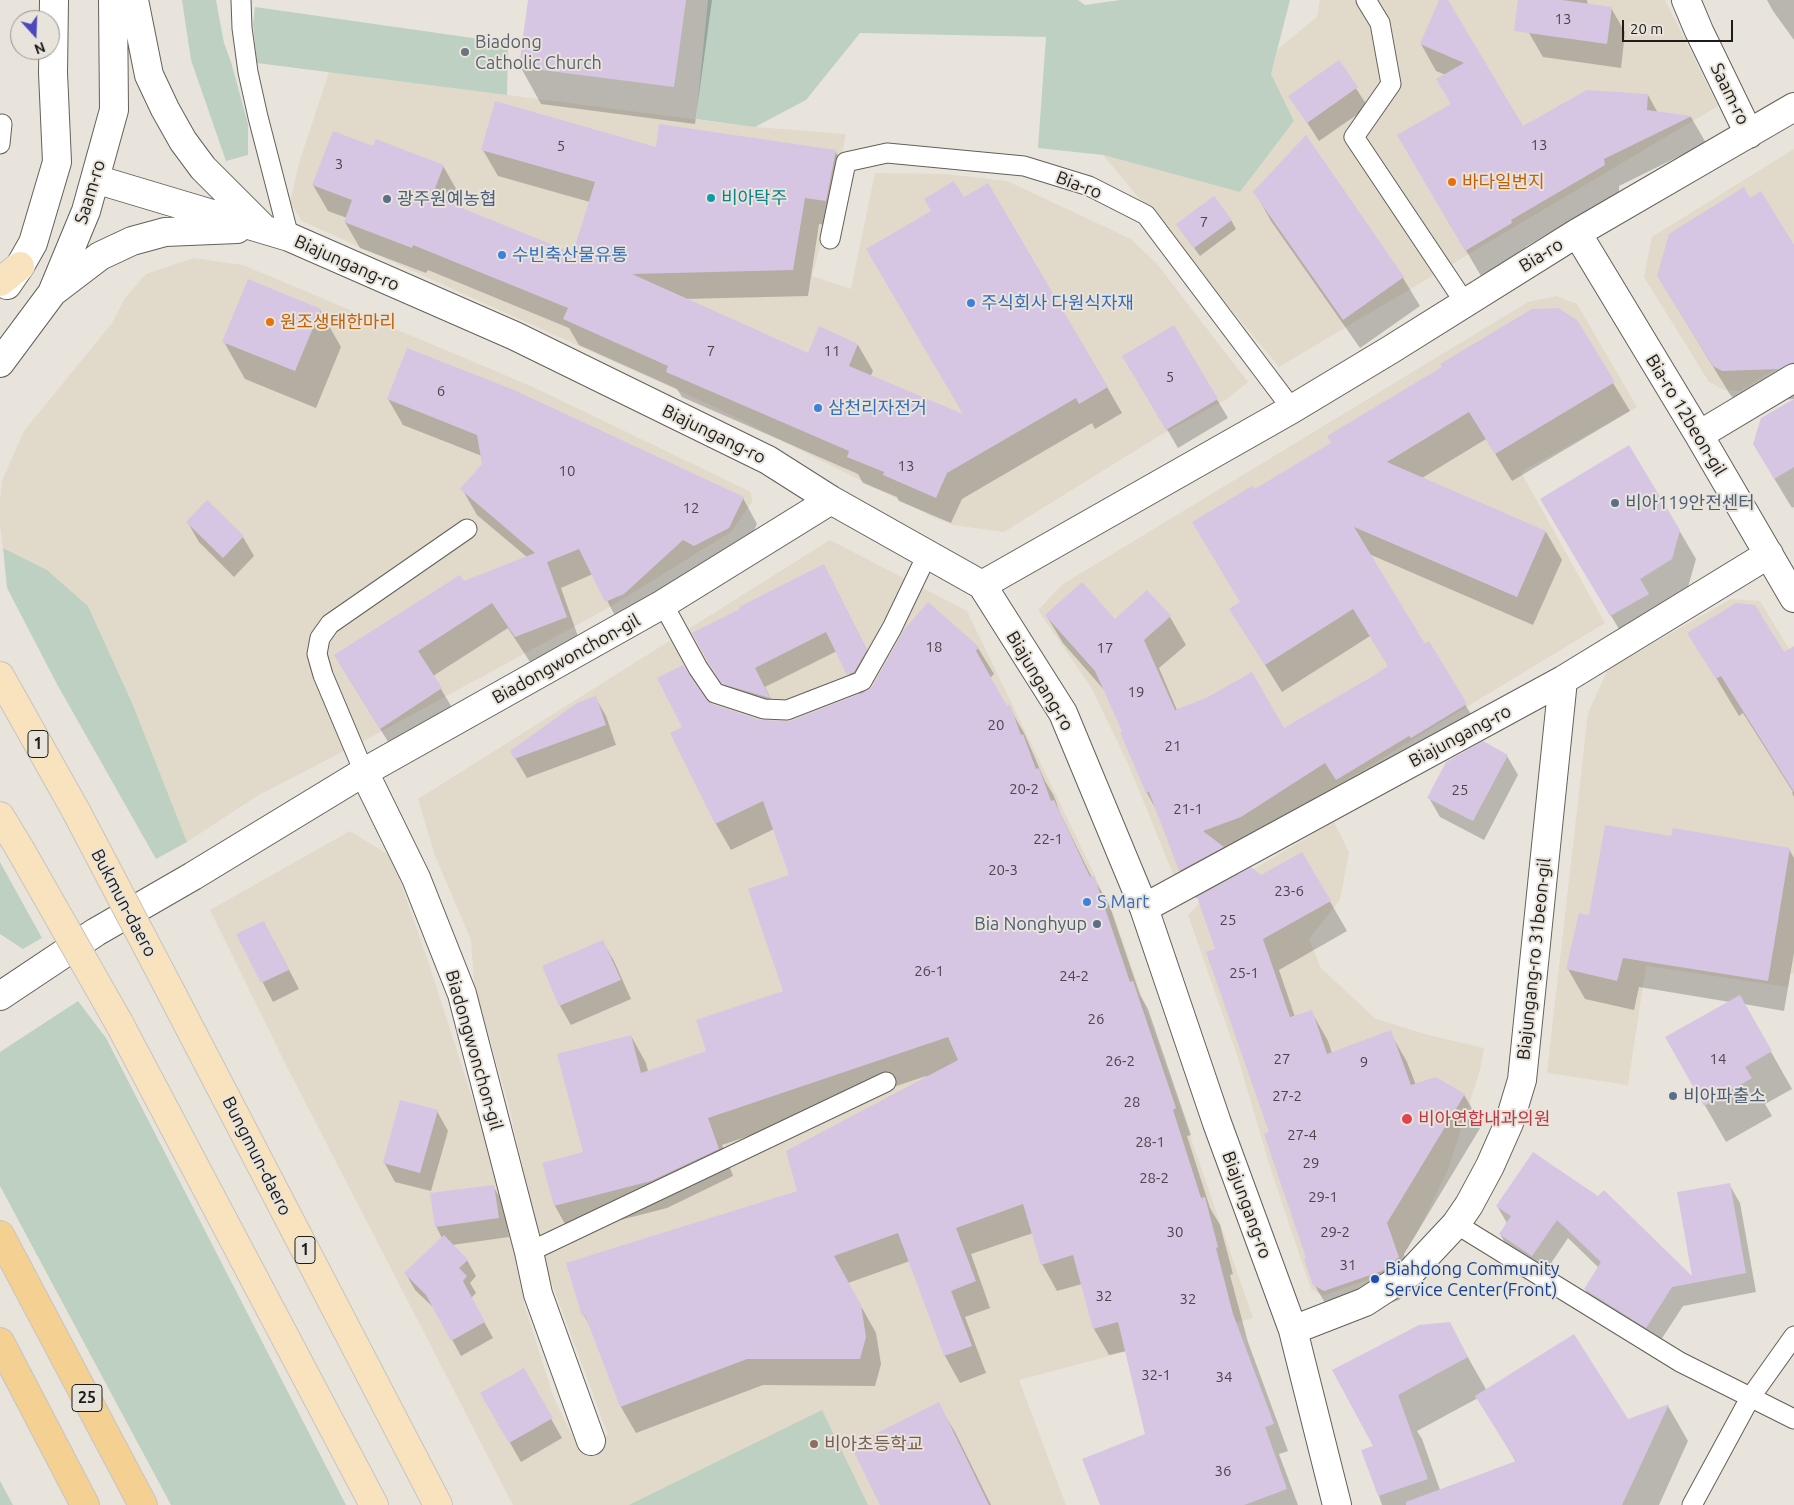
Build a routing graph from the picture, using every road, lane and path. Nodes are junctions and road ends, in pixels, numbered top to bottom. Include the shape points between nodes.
1 (54, 0) edge
2 (113, 0) edge
3 (134, 0) edge
4 (241, 0) edge
5 (1366, 0) edge
6 (1686, 0) edge
7 (1794, 108) edge
8 (2, 124) dead end
9 (1749, 134) junction
10 (0, 144) edge
11 (95, 179) junction
12 (264, 229) junction
13 (1576, 233) junction
14 (289, 237) junction
15 (830, 239) dead end
16 (10, 274) edge
17 (52, 293) junction
18 (0, 294) edge
19 (1465, 303) junction
20 (0, 362) edge
21 (1794, 378) edge
22 (1292, 408) junction
23 (1698, 435) junction
24 (831, 500) junction
25 (467, 529) dead end
26 (1769, 554) junction
27 (927, 555) junction
28 (982, 586) junction
29 (1794, 598) edge
30 (663, 604) junction
31 (0, 676) edge
32 (1563, 680) junction
33 (364, 772) junction
34 (0, 816) edge
35 (1144, 908) junction
36 (172, 994) joint
37 (0, 996) edge
38 (886, 1082) dead end
39 (1456, 1224) junction
40 (0, 1235) edge
41 (529, 1252) junction
42 (1293, 1330) junction
43 (1794, 1336) edge
44 (0, 1342) edge
45 (1750, 1398) junction
46 (1794, 1419) edge
47 (591, 1441) dead end
48 (85, 1505) edge
49 (143, 1505) edge
50 (374, 1505) edge
51 (438, 1505) edge
52 (1337, 1505) edge
53 (1692, 1505) edge

1 - 16 street via 57,162 33,243
2 - 11 street, Saam-ro via 114,110
3 - 12 street via 149,75 164,108 203,168
4 - 14 lane via 248,72
5 - 19 lane via 1380,23 1391,84 1354,137
6 - 9 street, Saam-ro
7 - 9 street, Bia-ro
8 - 10 lane
9 - 13 street, Bia-ro
11 - 12 street, Biajungang-ro
11 - 17 street, Saam-ro via 74,242
12 - 14 street, Biajungang-ro
12 - 17 street via 164,232 140,239 100,256
13 - 19 street, Bia-ro
13 - 23 street, Bia-ro 12beon-gil
14 - 24 street, Biajungang-ro via 515,336 768,460
15 - 22 lane, Bia-ro via 846,162 887,154 1024,166 1089,186 1146,215
16 - 18 street
17 - 20 street, Saam-ro
19 - 22 street, Bia-ro
21 - 23 street
22 - 28 street, Bia-ro
23 - 26 street, Bia-ro 12beon-gil
24 - 27 street, Biajungang-ro
24 - 30 street, Biadongwonchon-gil
25 - 33 lane via 330,624 320,638 317,654 323,675
26 - 29 street, Bia-ro 12beon-gil
26 - 32 street, Biajungang-ro
27 - 28 street, Biajungang-ro
27 - 30 lane via 862,681 767,717 715,693
28 - 35 street, Biajungang-ro via 1063,713
30 - 33 street, Biadongwonchon-gil
31 - 36 main road, Bukmun-daero / 1, bridge via 76,811
32 - 35 street, Biajungang-ro
32 - 39 street, Biajungang-ro 31beon-gil via 1522,1080 1490,1166
33 - 37 street, Biadongwonchon-gil via 96,932
33 - 41 street, Biadongwonchon-gil via 416,878 462,994
34 - 50 main road, bridge via 119,1023
35 - 42 street, Biajungang-ro via 1217,1123
36 - 51 main road, Bungmun-daero / 1
38 - 41 lane
39 - 42 street, Biajungang-ro 31beon-gil via 1411,1272 1384,1290 1365,1302
39 - 45 lane via 1680,1362
40 - 49 highway, 25
41 - 47 street, Biadongwonchon-gil via 538,1294
42 - 52 street, Biajungang-ro
43 - 45 lane
44 - 48 highway
45 - 46 lane
45 - 53 lane

